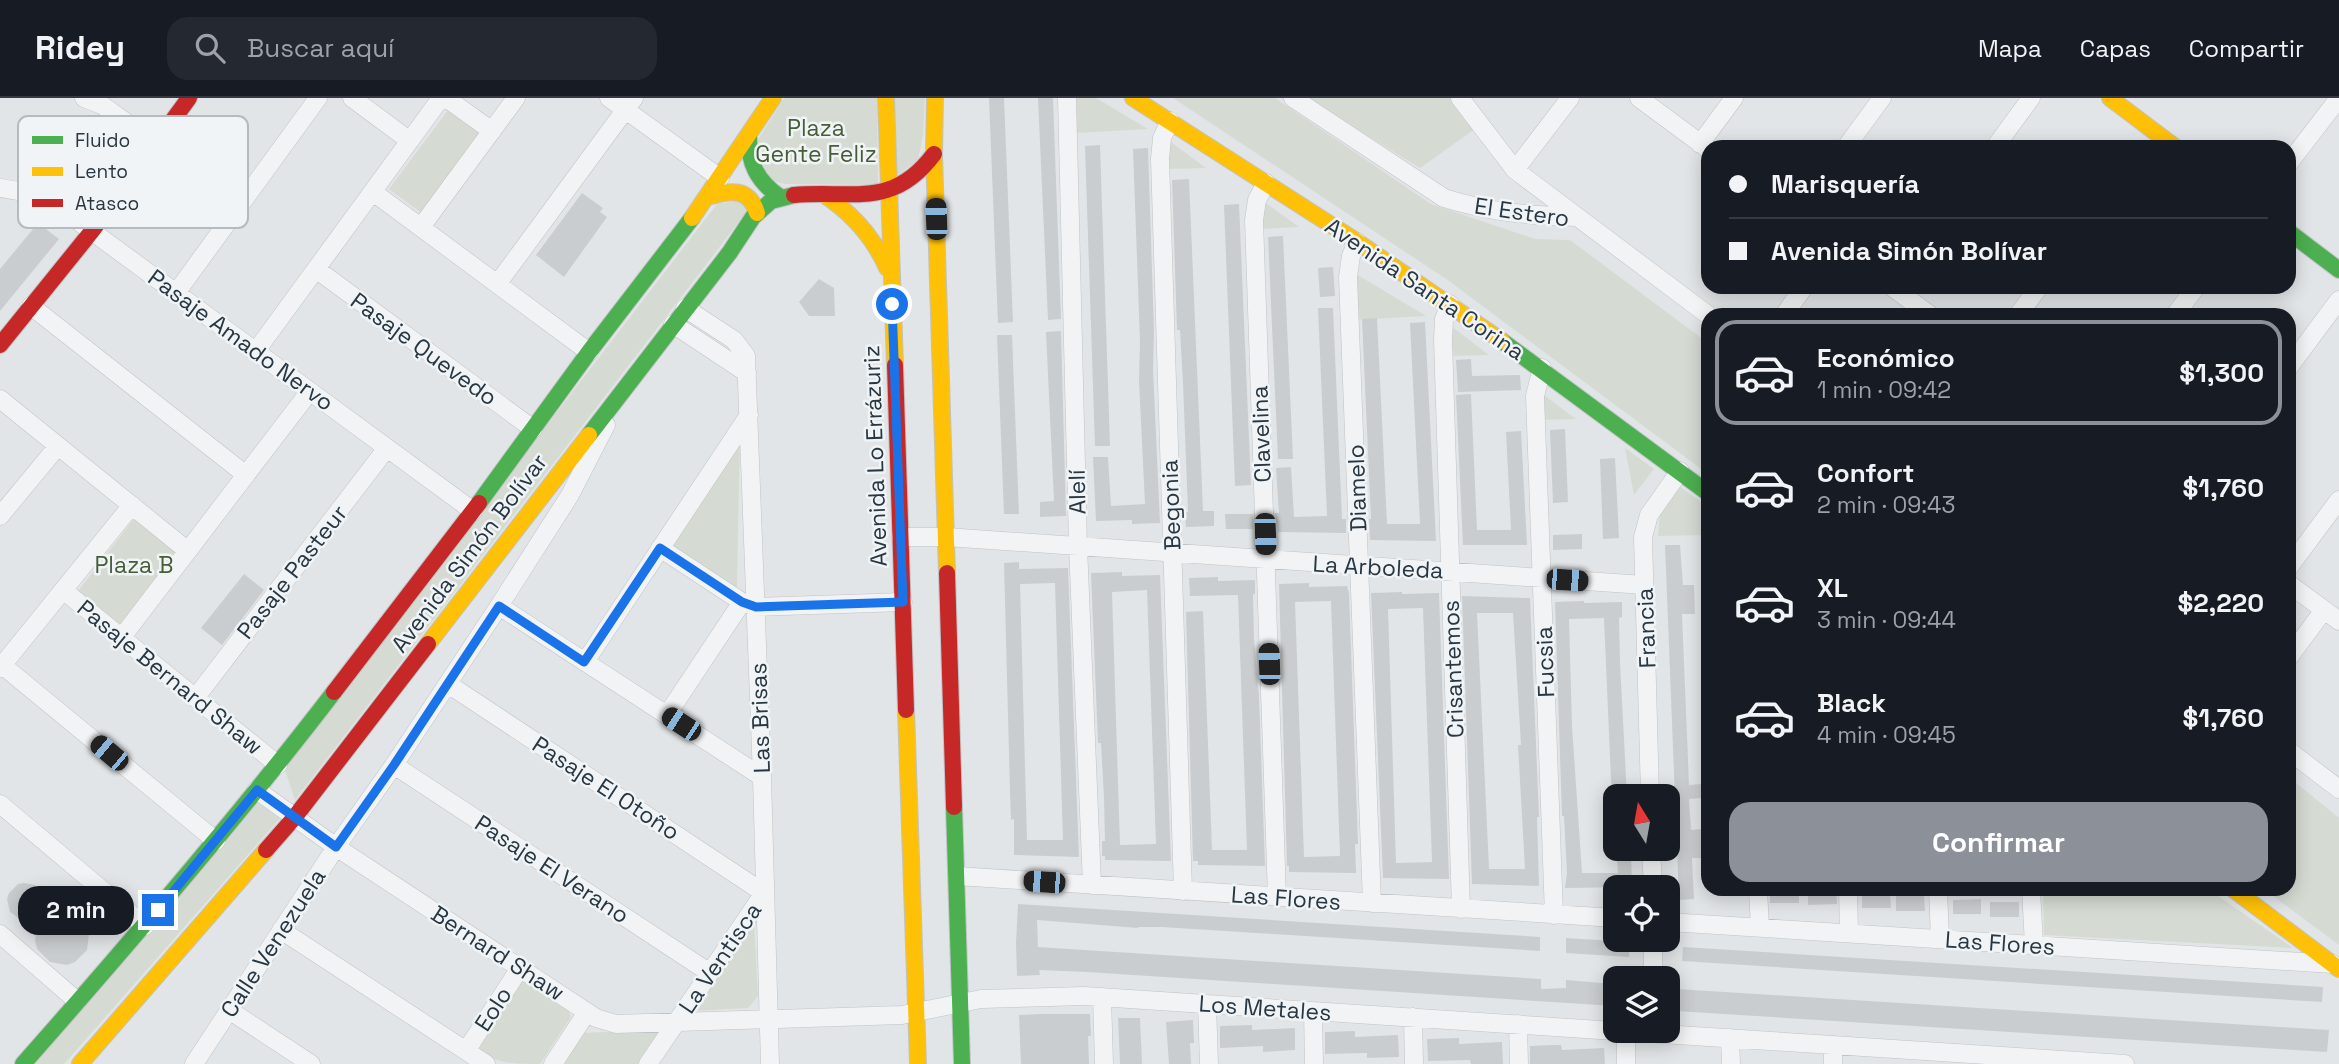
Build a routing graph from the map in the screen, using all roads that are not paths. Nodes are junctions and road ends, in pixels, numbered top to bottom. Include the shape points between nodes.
1 (85, 98) edge
2 (189, 98) edge
3 (318, 98) edge
4 (352, 98) edge
5 (444, 98) edge
6 (516, 98) edge
7 (609, 98) edge
8 (773, 98) edge
9 (886, 98) edge
10 (935, 98) edge
11 (1067, 98) edge
12 (1133, 98) edge
13 (1293, 98) edge
14 (1460, 98) edge
15 (1570, 98) edge
16 (1639, 98) edge
17 (1734, 98) edge
18 (1882, 98) edge
19 (2031, 98) edge
20 (2110, 98) edge
21 (2338, 98) edge
22 (630, 104) edge
23 (117, 116) edge
24 (176, 116) edge
25 (1170, 121) junction
26 (492, 131) junction
27 (749, 135) junction
28 (1708, 140) edge
29 (1851, 140) edge
30 (2000, 140) edge
31 (2152, 140) edge
32 (410, 141) junction
33 (1701, 144) edge
34 (934, 154) junction
35 (2296, 154) edge
36 (1515, 170) junction
37 (720, 178) junction
38 (1266, 183) junction
39 (0, 188) edge
40 (18, 191) edge
41 (888, 191) junction
42 (373, 192) junction
43 (248, 194) edge
44 (822, 194) junction
45 (708, 197) junction
46 (780, 197) junction
47 (757, 213) junction
48 (1577, 217) junction
49 (421, 227) junction
50 (88, 228) edge
51 (94, 228) edge
52 (223, 228) edge
53 (92, 231) junction
54 (2296, 237) edge
55 (1357, 242) junction
56 (316, 270) junction
57 (2339, 270) edge
58 (891, 278) junction
59 (498, 284) junction
60 (176, 293) junction
61 (1902, 294) edge
62 (2339, 300) edge
63 (1450, 304) junction
64 (32, 306) junction
65 (684, 308) junction
66 (1921, 308) edge
67 (1701, 310) edge
68 (673, 324) junction
69 (0, 345) edge
70 (256, 351) junction
71 (589, 352) junction
72 (2296, 358) edge
73 (1542, 368) junction
74 (747, 373) junction
75 (310, 391) junction
76 (618, 396) junction
77 (0, 399) edge
78 (749, 415) junction
79 (533, 429) junction
80 (58, 446) junction
81 (387, 448) junction
82 (1680, 471) junction
83 (246, 475) junction
84 (1701, 488) edge
85 (2339, 500) edge
86 (132, 505) junction
87 (472, 511) junction
88 (0, 516) edge
89 (901, 537) junction
90 (946, 537) junction
91 (1078, 546) junction
92 (660, 548) junction
93 (188, 551) junction
94 (1172, 553) junction
95 (2296, 558) edge
96 (1265, 560) junction
97 (1360, 565) junction
98 (1451, 571) junction
99 (1542, 579) junction
100 (1644, 585) junction
101 (2296, 589) edge
102 (63, 590) junction
103 (903, 602) junction
104 (749, 604) junction
105 (499, 606) junction
106 (2324, 610) junction
107 (2339, 621) edge
108 (122, 637) junction
109 (2296, 648) edge
110 (584, 662) junction
111 (1, 666) edge
112 (448, 684) junction
113 (196, 697) junction
114 (667, 715) junction
115 (2296, 756) edge
116 (278, 765) junction
117 (394, 765) junction
118 (762, 777) junction
119 (1650, 784) edge
120 (2339, 789) edge
121 (257, 790) junction
122 (0, 804) edge
123 (294, 818) junction
124 (216, 841) junction
125 (336, 847) junction
126 (957, 876) junction
127 (1092, 886) junction
128 (1183, 891) junction
129 (764, 893) junction
130 (1758, 896) edge
131 (1848, 896) edge
132 (1938, 896) edge
133 (2031, 896) edge
134 (2242, 896) edge
135 (1277, 897) junction
136 (1372, 903) junction
137 (1461, 909) junction
138 (1554, 915) junction
139 (1603, 917) edge
140 (1680, 923) edge
141 (145, 926) junction
142 (1760, 928) junction
143 (281, 930) junction
144 (1849, 933) junction
145 (0, 934) edge
146 (1940, 939) junction
147 (2034, 945) junction
148 (2336, 966) edge
149 (520, 968) junction
150 (710, 973) junction
151 (1102, 997) junction
152 (77, 1001) junction
153 (960, 1003) junction
154 (1207, 1004) junction
155 (229, 1010) junction
156 (587, 1012) junction
157 (916, 1012) junction
158 (1313, 1012) junction
159 (1413, 1017) junction
160 (769, 1019) junction
161 (676, 1023) junction
162 (1518, 1024) junction
163 (1603, 1030) edge
164 (1680, 1034) edge
165 (1730, 1038) junction
166 (1626, 1043) edge
167 (1833, 1045) junction
168 (466, 1051) junction
169 (1937, 1058) edge
170 (2041, 1061) edge
171 (23, 1064) edge
172 (80, 1064) edge
173 (194, 1064) edge
174 (312, 1064) edge
175 (486, 1064) edge
176 (553, 1064) edge
177 (648, 1064) edge
178 (770, 1064) edge
179 (918, 1064) edge
180 (962, 1064) edge
181 (1104, 1064) edge
182 (1209, 1064) edge
183 (1314, 1064) edge
184 (1415, 1064) edge
185 (1519, 1064) edge
186 (1626, 1064) edge
187 (1731, 1064) edge
188 (1833, 1064) edge
189 (2125, 1064) edge

1 - 23 street
2 - 24 main road
3 - 43 street
4 - 32 street
5 - 26 street
5 - 32 street
6 - 26 street
7 - 22 street
8 - 27 main road, Avenida Simón Bolívar
9 - 41 main road, Avenida Lo Errázuriz
10 - 34 main road
11 - 91 street, Alelí
12 - 25 main road, Avenida Santa Corina
13 - 48 street, El Estero via 1444,198 1510,214
14 - 36 street
15 - 36 street
16 - 33 street
17 - 28 street
18 - 29 street
19 - 30 street
20 - 31 main road
21 - 35 street
22 - 37 street
22 - 59 street
25 - 38 main road, Avenida Santa Corina
25 - 94 street, Begonia via 1160,159
26 - 49 street
27 - 37 main road, Avenida Simón Bolívar
27 - 46 main road via 754,172
32 - 42 street
34 - 41 main road, Avenida Simón Bolívar via 918,176
34 - 90 main road
36 - 48 street
37 - 45 main road, Avenida Simón Bolívar
38 - 55 main road, Avenida Santa Corina
38 - 96 street, Clavelina via 1254,220
39 - 40 street, Pasaje Amado Nervo
41 - 44 main road, Avenida Simón Bolívar
41 - 58 main road, Avenida Lo Errázuriz
42 - 49 street
42 - 56 street
44 - 46 main road, Avenida Simón Bolívar
44 - 58 main road via 860,223
45 - 47 main road via 743,192 754,202
45 - 71 main road, Avenida Simón Bolívar
46 - 47 main road, Avenida Simón Bolívar
47 - 65 main road, Avenida Simón Bolívar
48 - 67 street, El Estero
49 - 59 street
50 - 53 street, Pasaje Amado Nervo
51 - 53 main road
52 - 60 street
53 - 60 street, Pasaje Amado Nervo
53 - 64 main road
54 - 57 main road
55 - 63 main road, Avenida Santa Corina
55 - 97 street, Diamelo via 1350,256 1349,277
56 - 70 street
56 - 79 street, Pasaje Quevedo
58 - 89 main road, Avenida Lo Errázuriz
59 - 71 street
60 - 70 street, Pasaje Amado Nervo
61 - 66 street
62 - 72 street
63 - 73 main road, Avenida Santa Corina
63 - 98 street, Crisantemos via 1443,330
64 - 69 main road
64 - 83 street
65 - 68 main road, Avenida Simón Bolívar
65 - 74 street, Las Brisas via 739,345 746,356
68 - 74 street
68 - 76 main road, Avenida Simón Bolívar
70 - 75 street, Pasaje Amado Nervo
71 - 79 main road, Avenida Simón Bolívar
73 - 82 main road, Avenida Santa Corina
73 - 99 street, Fucsia via 1535,396
74 - 78 street, Las Brisas
75 - 81 street, Pasaje Amado Nervo
75 - 83 street
76 - 105 street, Calle Venezuela via 581,477
76 - 123 main road, Avenida Simón Bolívar
77 - 80 street
78 - 92 street
78 - 104 street, Las Brisas
79 - 87 main road, Avenida Simón Bolívar
80 - 86 street
80 - 88 street
81 - 87 street, Pasaje Amado Nervo
81 - 113 street, Pasaje Pasteur
82 - 84 main road, Avenida Santa Corina
82 - 100 street, Francia via 1645,526
83 - 93 street
85 - 95 street
86 - 93 street
86 - 102 street
87 - 116 main road, Avenida Simón Bolívar
89 - 90 street, La Arboleda
89 - 103 main road, Avenida Lo Errázuriz
90 - 91 street, La Arboleda
90 - 126 main road
91 - 94 street, La Arboleda
91 - 127 street, Alelí
92 - 104 street
92 - 110 street
93 - 108 street
94 - 96 street, La Arboleda
94 - 128 street, Begonia
96 - 97 street, La Arboleda
96 - 135 street, Clavelina
97 - 98 street, La Arboleda
97 - 136 street, Diamelo
98 - 99 street, La Arboleda
98 - 137 street, Crisantemos
99 - 100 street, La Arboleda
99 - 138 street, Fucsia
100 - 119 street, Francia
101 - 106 street
102 - 108 street, Pasaje Bernard Shaw
102 - 111 street
103 - 104 street
103 - 157 main road, Avenida Lo Errázuriz
104 - 114 street
104 - 118 street, Las Brisas
105 - 110 street
105 - 112 street, Calle Venezuela
106 - 107 street
106 - 109 street
108 - 113 street, Pasaje Bernard Shaw
110 - 114 street
111 - 124 street
112 - 117 street, Calle Venezuela
112 - 129 street, Pasaje El Otoño
113 - 116 street, Pasaje Bernard Shaw
114 - 118 street
115 - 120 street
116 - 121 main road, Avenida Simón Bolívar
117 - 125 street, Calle Venezuela
117 - 150 street, Pasaje El Verano
118 - 129 street, Las Brisas
121 - 123 street, Bernard Shaw
121 - 124 main road, Avenida Simón Bolívar
122 - 141 street
123 - 125 street, Bernard Shaw
123 - 172 main road, Avenida Simón Bolívar
124 - 141 main road, Avenida Simón Bolívar
125 - 143 street, Calle Venezuela
125 - 149 street, Bernard Shaw
126 - 127 street, Las Flores
126 - 153 main road
127 - 128 street, Las Flores
128 - 135 street, Las Flores
129 - 150 street, La Ventisca
129 - 160 street, Las Brisas
130 - 142 street
131 - 144 street
132 - 146 street
133 - 147 street
134 - 148 main road
135 - 136 street, Las Flores
136 - 137 street, Las Flores
137 - 138 street, Las Flores
138 - 139 street, Las Flores
140 - 142 street, Las Flores
141 - 152 main road, Avenida Simón Bolívar
142 - 144 street, Las Flores
143 - 155 street, Calle Venezuela
143 - 168 street
144 - 146 street, Las Flores
145 - 152 street
146 - 147 street, Las Flores
147 - 148 street, Las Flores
149 - 156 street, Bernard Shaw
149 - 168 street, Eolo
150 - 161 street, La Ventisca
151 - 153 street, Los Metales via 1009,997
151 - 154 street, Los Metales
151 - 181 street
152 - 171 main road, Avenida Simón Bolívar
153 - 157 street, Los Metales
153 - 180 main road
154 - 158 street, Los Metales
154 - 182 street
155 - 173 street, Calle Venezuela
155 - 174 street
156 - 161 street, Bernard Shaw via 626,1025
156 - 176 street
157 - 160 street
157 - 179 main road, Avenida Lo Errázuriz
158 - 159 street, Los Metales
158 - 183 street
159 - 162 street, Los Metales
159 - 184 street
160 - 161 street, Bernard Shaw
160 - 178 street, Las Brisas
161 - 177 street, La Ventisca
162 - 163 street, Los Metales
162 - 185 street
164 - 165 street, Los Metales
165 - 167 street, Los Metales
165 - 187 street
166 - 186 street
167 - 169 street, Los Metales
167 - 188 street
168 - 175 street
169 - 170 street, Los Metales
170 - 189 street, Los Metales

